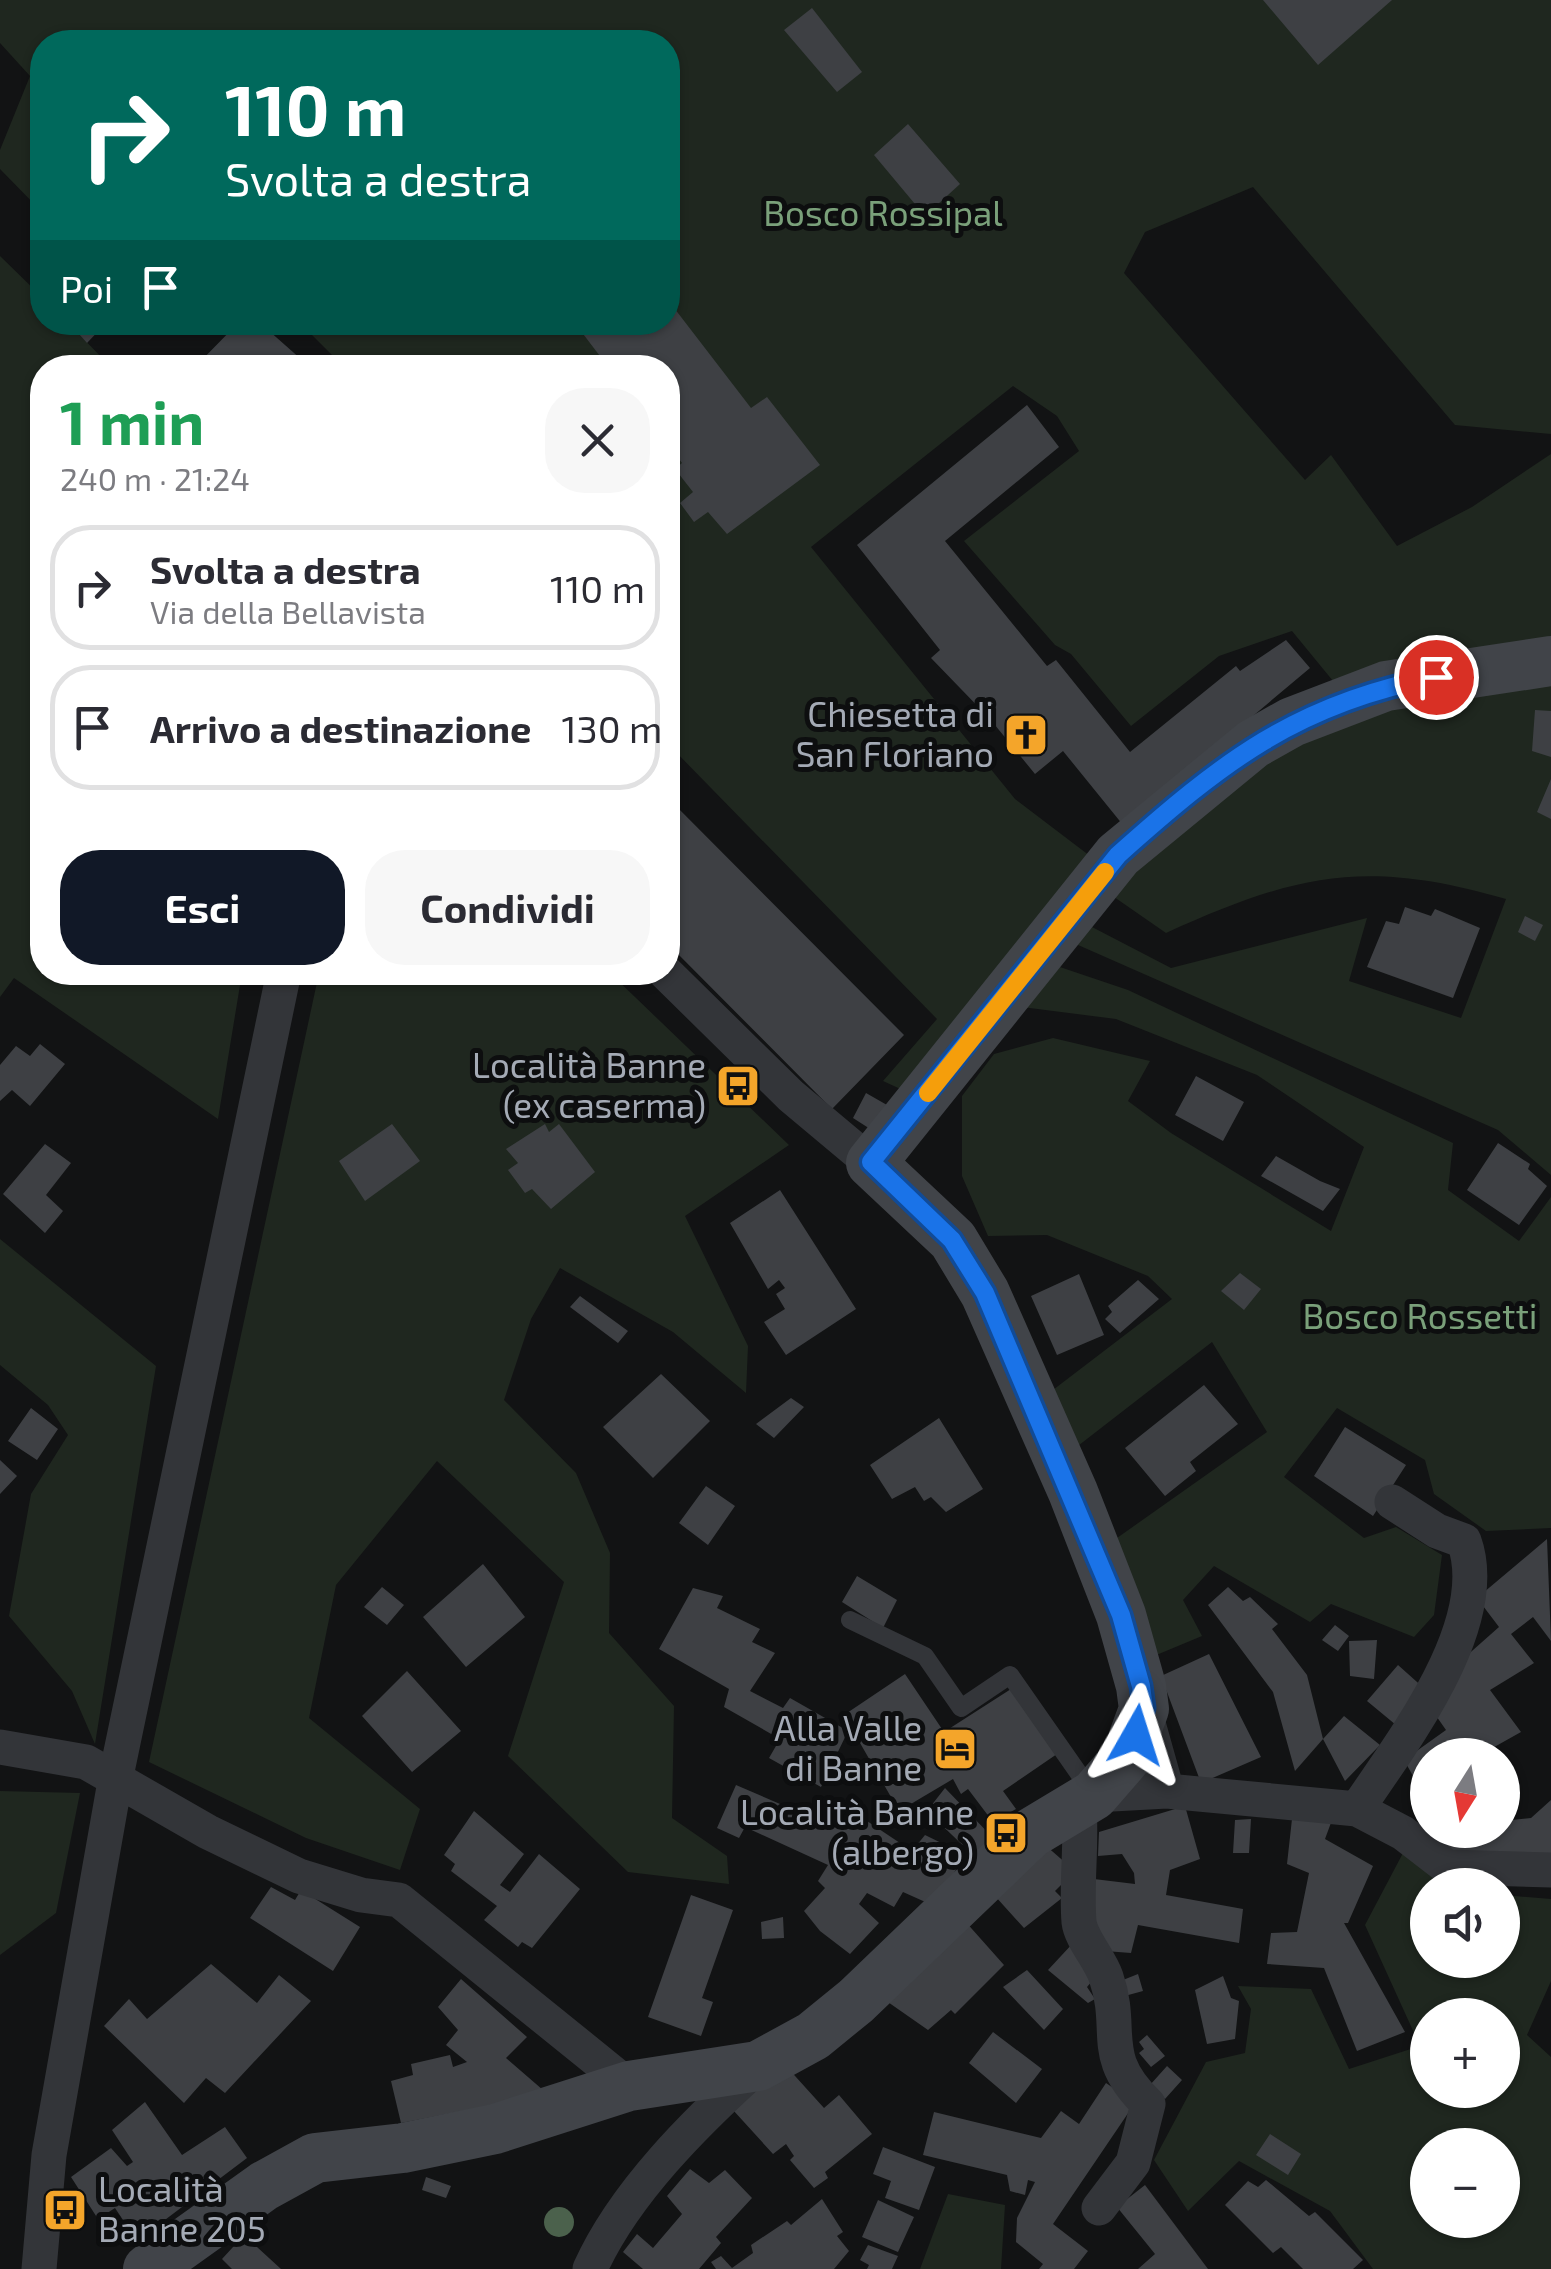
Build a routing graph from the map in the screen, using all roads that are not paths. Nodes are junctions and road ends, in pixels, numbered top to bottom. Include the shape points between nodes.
1 (1551, 661) edge
2 (281, 985) edge
3 (678, 985) edge
4 (871, 1162) junction
5 (1392, 1502) dead end
6 (850, 1620) dead end
7 (1144, 1708) junction
8 (0, 1747) edge
9 (116, 1776) junction
10 (1167, 1792) junction
11 (1087, 1800) junction
12 (1357, 1808) junction
13 (1551, 1870) edge
14 (758, 2066) junction
15 (629, 2086) junction
16 (1099, 2208) dead end
17 (39, 2269) edge
18 (148, 2269) edge
19 (590, 2269) edge

1 - 4 street via 1386,686 1253,744 1118,855
2 - 9 street
3 - 4 street via 791,1096
4 - 7 street via 952,1240 985,1293 1121,1615
5 - 12 street via 1464,1541 1472,1564 1466,1604 1432,1694
6 - 11 lane via 925,1656 961,1708 1010,1675
7 - 10 street
7 - 11 street via 1126,1758
8 - 9 street via 54,1754
9 - 15 street via 208,1832 300,1876 399,1900
9 - 17 street via 49,2155
10 - 11 street
10 - 12 street
11 - 14 street via 1031,1833 812,2036
11 - 16 street via 1079,1926 1111,1992 1116,2062 1148,2104 1133,2163
12 - 13 street via 1447,1867
14 - 15 street
14 - 19 street via 697,2122 606,2232
15 - 18 street via 495,2128 315,2158

